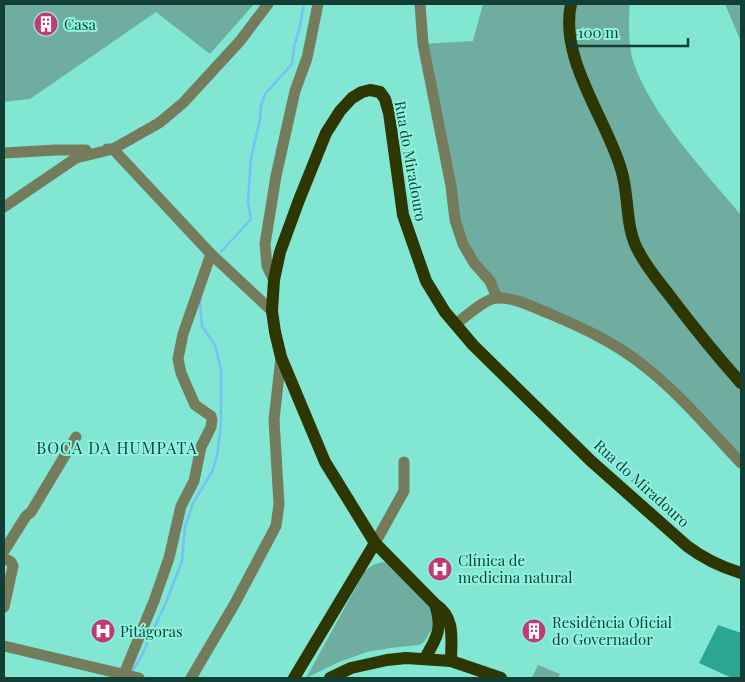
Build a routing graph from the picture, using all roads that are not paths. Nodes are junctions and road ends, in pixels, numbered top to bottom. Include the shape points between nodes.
1 (268, 4) edge
2 (318, 4) edge
3 (420, 4) edge
4 (571, 4) edge
5 (113, 149) junction
6 (4, 153) edge
7 (4, 207) edge
8 (210, 254) junction
9 (274, 280) junction
10 (497, 298) junction
11 (272, 311) junction
12 (456, 324) junction
13 (281, 357) junction
14 (741, 383) edge
15 (76, 437) dead end
16 (404, 462) dead end
17 (741, 462) edge
18 (375, 543) junction
19 (4, 551) edge
20 (4, 558) edge
21 (741, 573) edge
22 (435, 604) junction
23 (4, 607) edge
24 (4, 646) edge
25 (425, 658) junction
26 (451, 660) junction
27 (124, 674) junction
28 (139, 678) edge
29 (191, 678) edge
30 (294, 678) edge
31 (330, 678) edge
32 (500, 678) edge

1 - 5 street via 240,42 183,103 159,123
2 - 9 street via 308,58 295,91 276,176 265,244 267,266
3 - 10 street via 423,44 455,220 463,244 490,281
4 - 14 main road via 570,42 622,170 629,226 636,247 709,347
5 - 6 street
5 - 7 street via 76,158
5 - 8 street
8 - 11 street
8 - 27 street via 182,334 178,360 195,405 212,420 201,447 194,481 181,506 169,558
9 - 11 main road, Rua do Miradouro
9 - 12 main road, Rua do Miradouro via 292,218 326,134 352,98 370,90 380,92 389,113 402,215 413,249 426,281 444,312
10 - 12 street
10 - 17 street via 526,304 615,346 674,393
11 - 13 main road, Rua do Miradouro
12 - 21 main road, Rua do Miradouro via 473,345 591,461 687,546 720,567
13 - 18 main road, Rua do Miradouro via 325,462
13 - 29 street via 274,420 279,504 276,526
15 - 19 street
16 - 18 street via 404,491
18 - 22 main road, Rua do Miradouro
18 - 30 main road
20 - 23 street via 13,566
22 - 25 main road via 439,629
22 - 26 main road, Rua do Miradouro via 449,617
24 - 27 street
25 - 26 main road
25 - 31 main road via 387,660 351,668
26 - 32 main road
27 - 28 street

